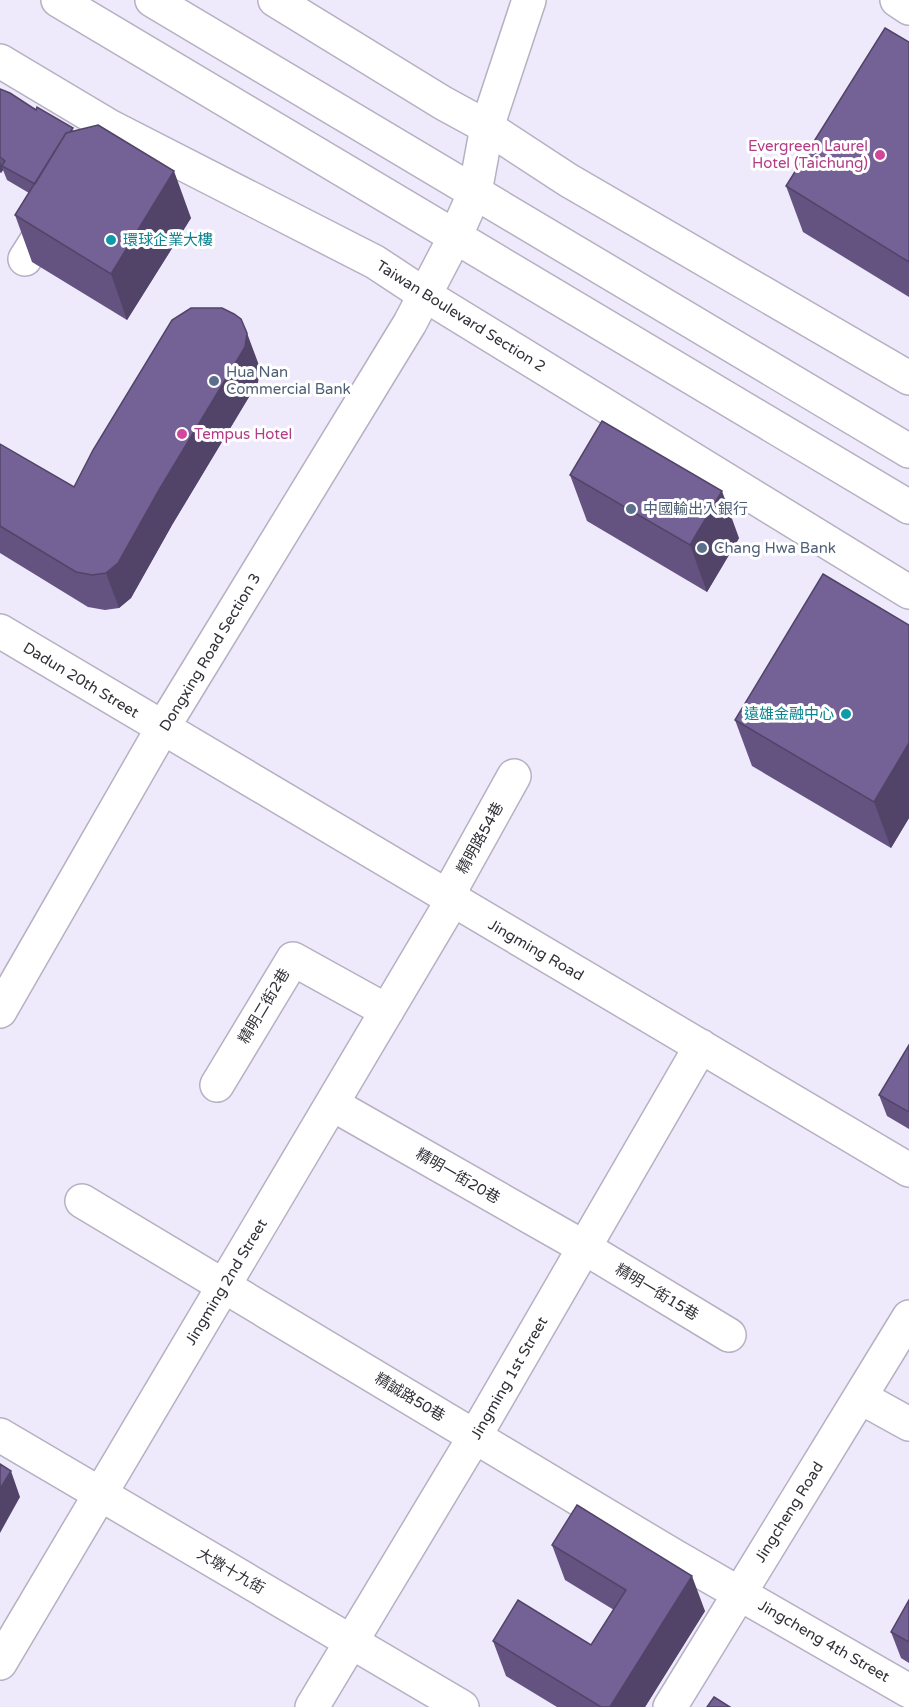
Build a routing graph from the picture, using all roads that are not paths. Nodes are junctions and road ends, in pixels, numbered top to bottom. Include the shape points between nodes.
1 (58, 0) edge
2 (152, 0) edge
3 (275, 0) edge
4 (529, 0) edge
5 (897, 0) edge
6 (909, 8) edge
7 (0, 61) edge
8 (109, 126) junction
9 (487, 127) junction
10 (91, 154) edge
11 (67, 192) edge
12 (475, 192) junction
13 (455, 237) junction
14 (25, 259) edge
15 (425, 295) junction
16 (909, 378) edge
17 (909, 451) edge
18 (909, 507) edge
19 (909, 592) edge
20 (0, 631) edge
21 (162, 729) junction
22 (514, 776) dead end
23 (452, 901) junction
24 (0, 1011) edge
25 (387, 1011) junction
26 (700, 1046) junction
27 (217, 1085) dead end
28 (332, 1104) junction
29 (909, 1170) edge
30 (82, 1201) dead end
31 (585, 1248) junction
32 (224, 1286) junction
33 (909, 1317) edge
34 (729, 1335) dead end
35 (860, 1397) junction
36 (909, 1424) edge
37 (0, 1434) edge
38 (475, 1436) junction
39 (100, 1494) junction
40 (739, 1592) junction
41 (352, 1642) junction
42 (0, 1663) edge
43 (909, 1690) edge
44 (312, 1707) edge
45 (462, 1707) edge
46 (670, 1707) edge

1 - 13 main road
2 - 12 main road
3 - 9 main road
4 - 9 main road, Dongxing Road Section 3
5 - 6 main road
7 - 8 main road, Taiwan Boulevard Section 2
8 - 10 main road
8 - 15 main road, Taiwan Boulevard Section 2 via 375,262
9 - 12 main road, Dongxing Road Section 3
9 - 16 main road via 579,186
11 - 14 main road
12 - 13 main road, Dongxing Road Section 3
12 - 17 main road
13 - 15 main road, Dongxing Road Section 3
13 - 18 main road
15 - 19 main road, Taiwan Boulevard Section 2
15 - 21 main road, Dongxing Road Section 3
20 - 21 main road, Dadun 20th Street
21 - 23 main road, Jingming Road
21 - 24 main road, Dongxing Road Section 3
22 - 23 main road, 精明路54巷 via 454,884
23 - 25 main road, Jingming 2nd Street
23 - 26 main road, Jingming Road
25 - 27 main road, 精明二街2巷 via 292,958
25 - 28 main road, Jingming 2nd Street
26 - 29 main road, Jingming Road
26 - 31 main road, Jingming 1st Street
28 - 31 main road, 精明一街20巷
28 - 32 main road, Jingming 2nd Street
30 - 32 main road, 精誠路50巷
31 - 34 main road, 精明一街15巷
31 - 38 main road, Jingming 1st Street
32 - 38 main road, 精誠路50巷
32 - 39 main road, Jingming 2nd Street
33 - 35 main road, Jingcheng Road
35 - 36 main road
35 - 40 main road, Jingcheng Road
37 - 39 main road, 大墩十九街
38 - 40 main road, 精誠路50巷
38 - 41 main road, Jingming 1st Street
39 - 41 main road, 大墩十九街
39 - 42 main road, Jingming 2nd Street
40 - 43 main road, Jingcheng 4th Street
40 - 46 main road, Jingcheng Road
41 - 44 main road, Jingming 1st Street
41 - 45 main road, 大墩十九街

